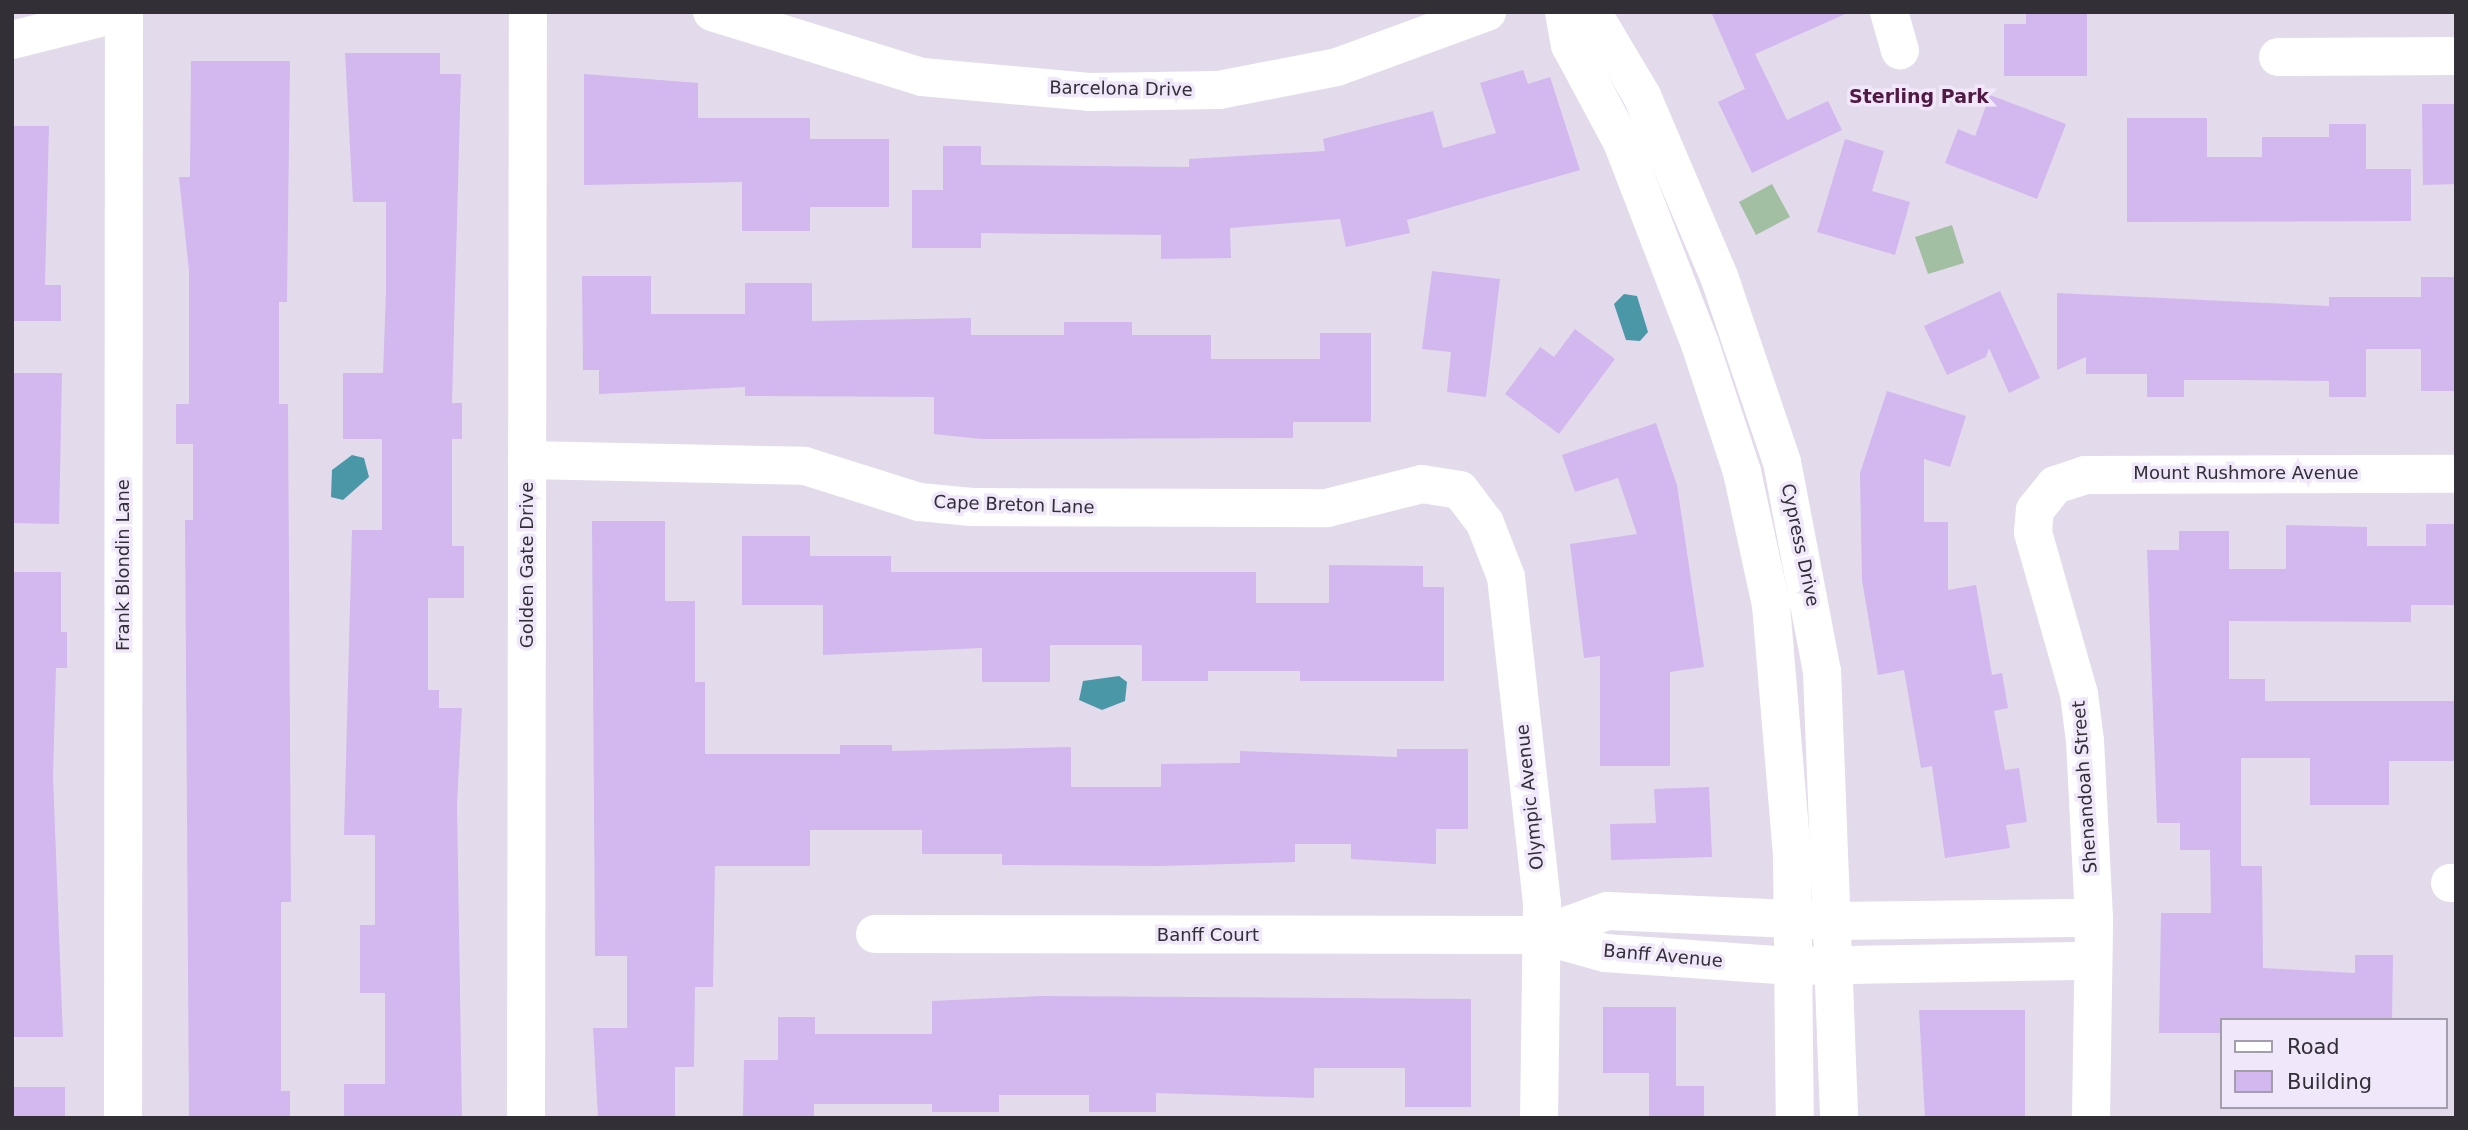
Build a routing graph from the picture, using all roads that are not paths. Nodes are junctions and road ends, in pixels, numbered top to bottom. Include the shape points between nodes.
1 (124, 12) edge
2 (528, 12) edge
3 (712, 12) edge
4 (1487, 12) edge
5 (1564, 12) edge
6 (1592, 12) edge
7 (1889, 12) edge
8 (12, 40) edge
9 (1900, 50) dead end
10 (2456, 56) edge
11 (2278, 57) dead end
12 (527, 460) junction
13 (2456, 474) edge
14 (1460, 490) joint
15 (2043, 496) joint
16 (2094, 918) junction
17 (1793, 919) junction
18 (1834, 921) junction
19 (875, 934) dead end
20 (1541, 935) junction
21 (2093, 961) junction
22 (1836, 963) junction
23 (1793, 965) junction
24 (123, 1118) edge
25 (526, 1118) edge
26 (1539, 1118) edge
27 (1795, 1118) edge
28 (1839, 1118) edge
29 (2091, 1118) edge

1 - 8 street
1 - 24 street, Frank Blondin Lane
2 - 12 street, Golden Gate Drive
3 - 4 street, Barcelona Drive via 922,77 1089,92 1219,90 1337,67
5 - 17 street via 1570,45 1622,142 1700,344 1742,472 1781,674
6 - 18 street, Cypress Drive via 1642,96 1720,279 1782,462 1822,671
7 - 9 street
10 - 11 street
12 - 14 street, Cape Breton Lane via 806,466 919,502 972,507 1328,508 1422,484
12 - 25 street, Golden Gate Drive
13 - 15 street, Mount Rushmore Avenue via 2085,475
14 - 20 street, Olympic Avenue via 1485,523 1506,577
15 - 16 street, Shenandoah Street via 2033,532 2079,694
16 - 18 street
16 - 21 street, Shenandoah Street
17 - 18 street
17 - 20 street via 1607,911
17 - 23 street
18 - 22 street, Cypress Drive
19 - 20 street, Banff Court
20 - 23 street, Banff Avenue via 1605,953
20 - 26 street, Olympic Avenue
21 - 22 street, Banff Avenue
21 - 29 street, Shenandoah Street
22 - 23 street, Banff Avenue
22 - 28 street, Cypress Drive
23 - 27 street

